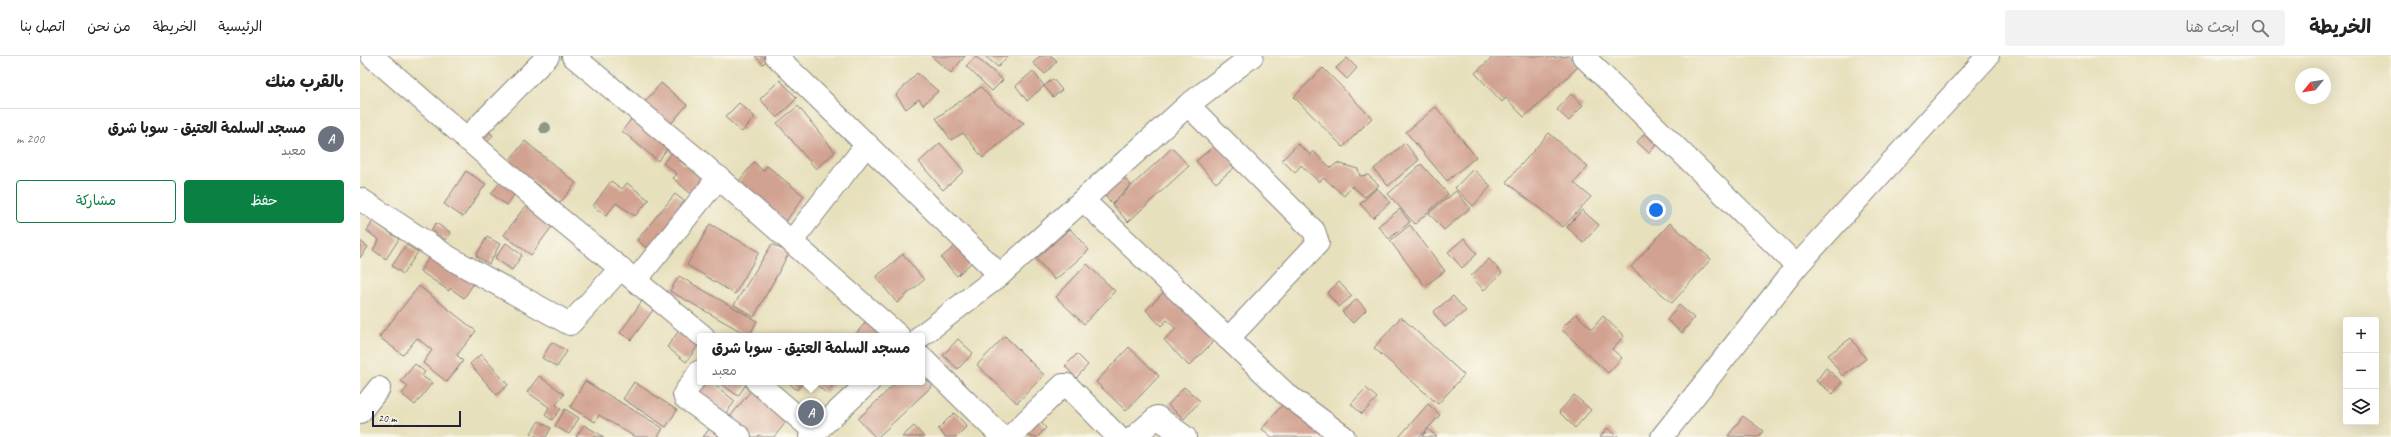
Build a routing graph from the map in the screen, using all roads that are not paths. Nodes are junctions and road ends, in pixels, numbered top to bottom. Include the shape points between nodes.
1 (372, 56) edge
2 (548, 56) edge
3 (573, 56) edge
4 (776, 56) edge
5 (1252, 56) edge
6 (1583, 56) edge
7 (1988, 56) edge
8 (797, 63) edge
9 (1188, 105) junction
10 (466, 139) junction
11 (867, 144) junction
12 (719, 178) junction
13 (360, 199) edge
14 (1083, 200) junction
15 (792, 241) junction
16 (1797, 266) junction
17 (628, 274) junction
18 (1000, 275) junction
19 (699, 333) edge
20 (896, 333) edge
21 (925, 333) edge
22 (1228, 339) junction
23 (925, 361) edge
24 (697, 374) edge
25 (760, 385) edge
26 (866, 385) edge
27 (379, 388) dead end
28 (360, 412) edge
29 (812, 434) edge
30 (740, 437) edge
31 (1002, 437) edge
32 (1010, 437) edge
33 (1118, 437) edge
34 (1134, 437) edge
35 (1185, 437) edge
36 (1344, 437) edge
37 (1662, 437) edge

1 - 10 street
2 - 10 street
3 - 12 street
4 - 8 street
5 - 9 street
6 - 16 street
7 - 16 street
8 - 11 street
9 - 14 street
9 - 22 street via 1314,231 1318,242
10 - 17 street
11 - 15 street
11 - 18 street
12 - 15 street
12 - 17 street
13 - 17 street via 450,258 570,324
14 - 18 street
14 - 22 street
15 - 20 street
16 - 37 street
17 - 19 street
18 - 21 street
22 - 36 street via 1286,394
23 - 31 street
24 - 30 street via 685,390 686,398
25 - 29 street
26 - 29 street
27 - 28 street
32 - 33 street via 1063,385 1067,385
34 - 35 street via 1157,417

